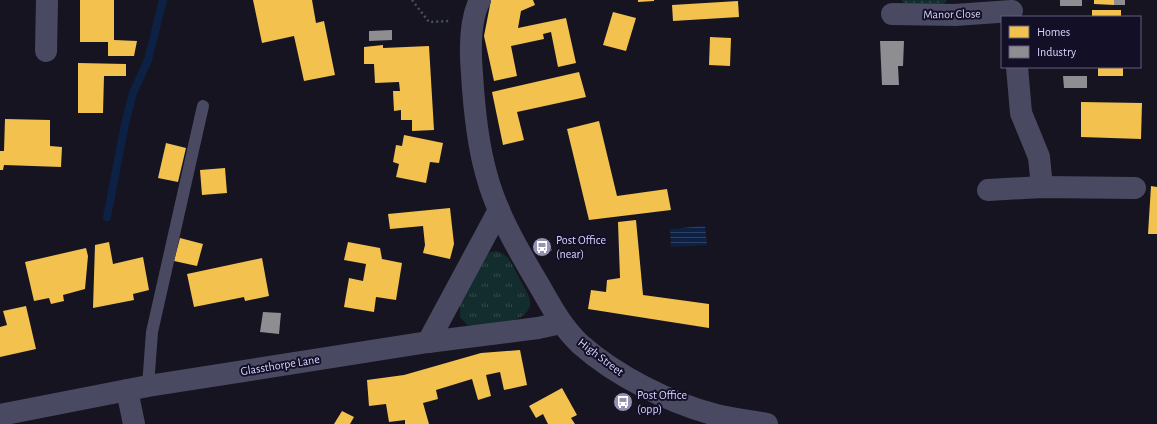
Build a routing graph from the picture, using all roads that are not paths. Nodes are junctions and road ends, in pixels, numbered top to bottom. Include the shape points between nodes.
1 (47, 0) edge
2 (480, 0) edge
3 (1012, 9) edge
4 (892, 14) dead end
5 (46, 51) dead end
6 (1017, 68) edge
7 (203, 106) dead end
8 (1042, 187) junction
9 (1135, 188) dead end
10 (988, 190) dead end
11 (499, 210) junction
12 (561, 322) junction
13 (428, 342) junction
14 (148, 386) junction
15 (126, 390) junction
16 (0, 415) edge
17 (714, 420) edge
18 (134, 424) edge
19 (767, 424) edge

1 - 5 street
2 - 11 street, High Street via 470,50 474,112 486,173
3 - 4 street, Manor Close via 955,15
6 - 8 street via 1021,113 1039,157
7 - 14 lane via 152,332
8 - 9 street
8 - 10 street
11 - 12 street, High Street via 529,269
11 - 13 street
12 - 13 street, Glassthorpe Lane via 538,328
12 - 17 street, High Street via 581,344 636,382
13 - 14 street, Glassthorpe Lane
14 - 15 street, Glassthorpe Lane
15 - 16 street, Glassthorpe Lane
15 - 18 street
17 - 19 street, High Street

